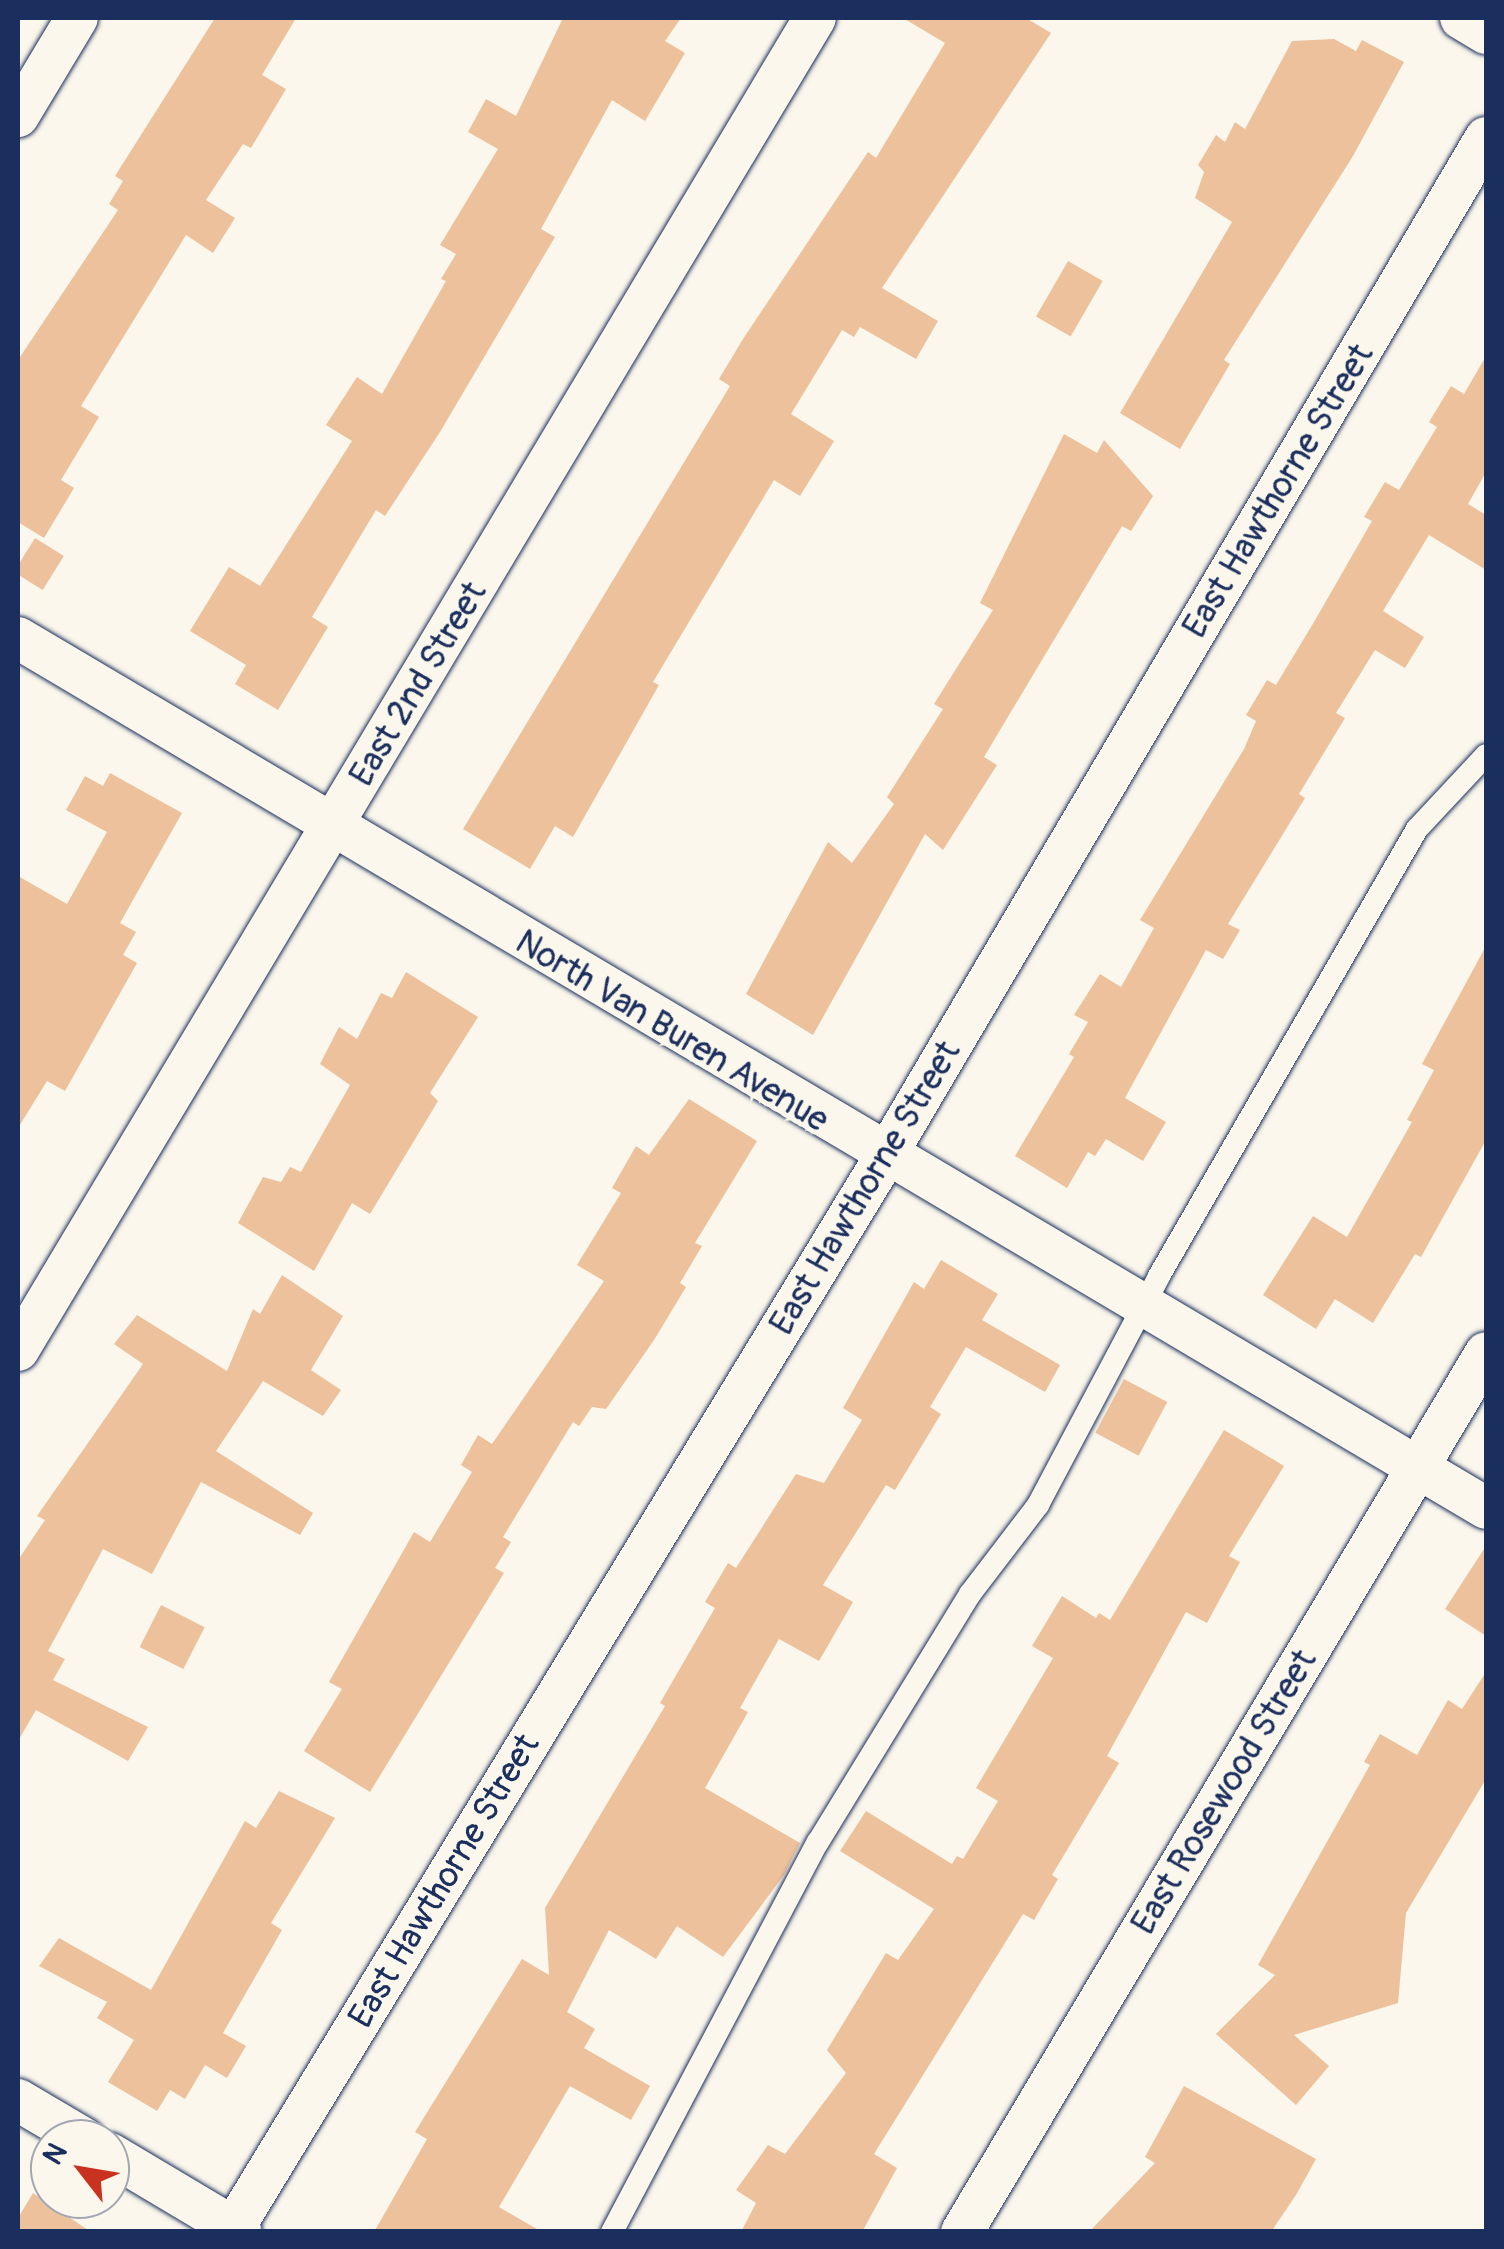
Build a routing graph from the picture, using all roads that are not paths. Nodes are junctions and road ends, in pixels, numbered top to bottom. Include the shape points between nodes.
1 (78, 18) edge
2 (815, 18) edge
3 (1461, 18) edge
4 (1486, 32) edge
5 (18, 116) edge
6 (1486, 138) edge
7 (18, 638) edge
8 (1486, 754) edge
9 (331, 830) junction
10 (885, 1157) junction
11 (1146, 1309) junction
12 (18, 1350) edge
13 (1486, 1353) edge
14 (1417, 1467) junction
15 (1486, 1508) edge
16 (18, 2100) edge
17 (50, 2119) edge
18 (130, 2166) edge
19 (235, 2230) edge
20 (612, 2232) edge
21 (962, 2232) edge

1 - 5 street
2 - 9 street, East 2nd Street
3 - 4 street
6 - 10 street, East Hawthorne Street
7 - 9 street, North Van Buren Avenue
8 - 11 lane via 1416,828
9 - 10 street, North Van Buren Avenue
9 - 12 street, East 2nd Street
10 - 11 street, North Van Buren Avenue
10 - 19 street, East Hawthorne Street
11 - 14 street, North Van Buren Avenue
11 - 20 lane via 1038,1505 970,1594 818,1842
13 - 14 street, East Rosewood Street
14 - 15 street, North Van Buren Avenue
14 - 21 street, East Rosewood Street
16 - 17 street
18 - 19 street

